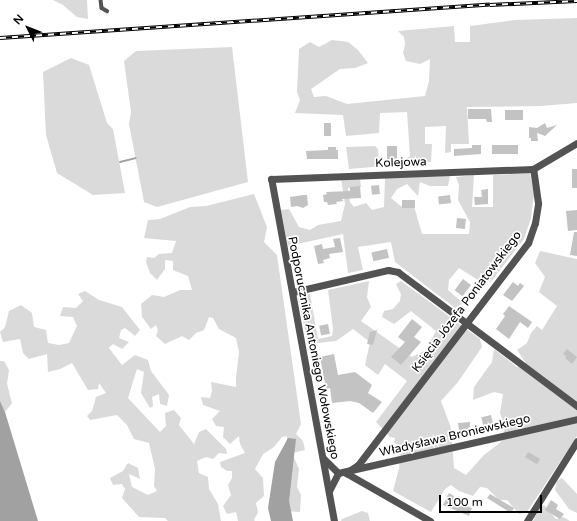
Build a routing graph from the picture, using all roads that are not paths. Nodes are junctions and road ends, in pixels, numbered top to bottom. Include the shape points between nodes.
1 (101, 0) edge
2 (107, 12) dead end
3 (577, 144) edge
4 (533, 169) junction
5 (271, 178) joint
6 (293, 292) junction
7 (467, 323) junction
8 (577, 406) edge
9 (577, 419) edge
10 (577, 441) edge
11 (323, 458) junction
12 (338, 473) junction
13 (346, 473) junction
14 (329, 491) junction
15 (334, 521) edge
16 (430, 521) edge
17 (527, 521) edge

1 - 2 lane via 102,8
3 - 4 street
4 - 5 street, Kolejowa
4 - 7 street, Księcia Józefa Poniatowskiego via 538,202 535,223 528,243
5 - 6 street, Podporucznika Antoniego Wołowskiego
6 - 7 street via 388,270 398,272
6 - 11 street, Podporucznika Antoniego Wołowskiego
7 - 8 street
7 - 13 street, Księcia Józefa Poniatowskiego via 358,465
9 - 13 street, Władysława Broniewskiego
10 - 17 street
11 - 12 street
11 - 14 street, Podporucznika Antoniego Wołowskiego
12 - 13 street, Władysława Broniewskiego
12 - 14 street
13 - 16 street
14 - 15 street, Podporucznika Antoniego Wołowskiego

